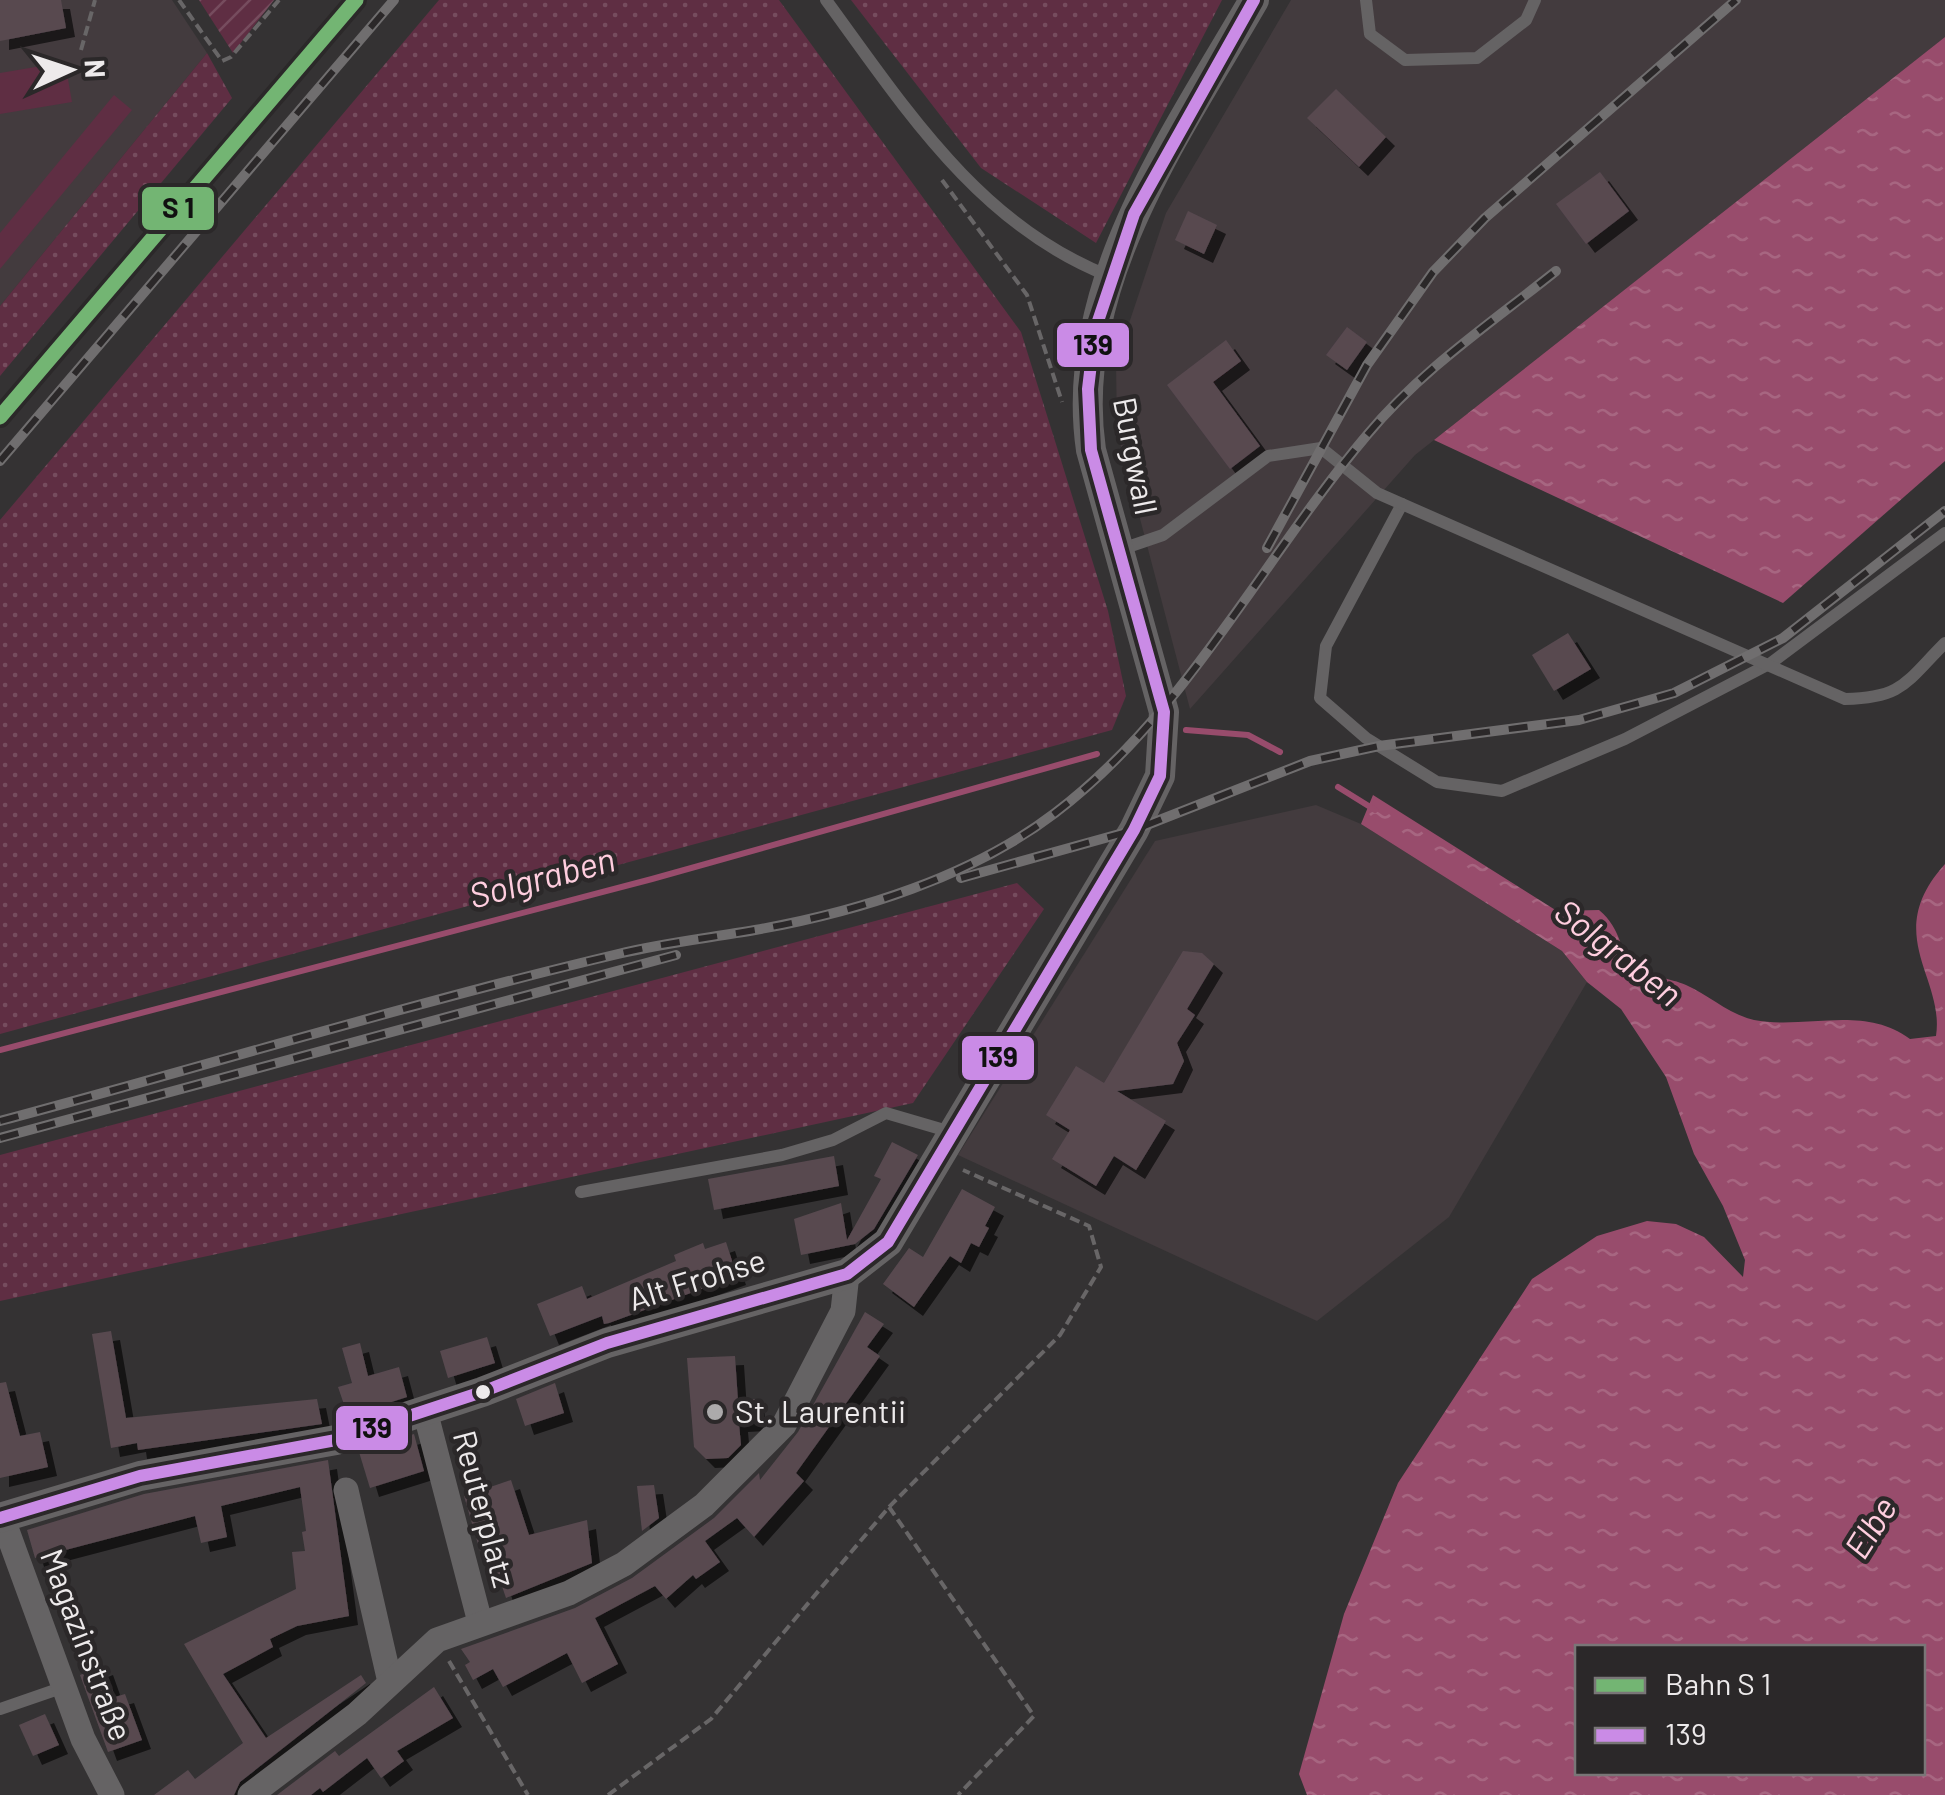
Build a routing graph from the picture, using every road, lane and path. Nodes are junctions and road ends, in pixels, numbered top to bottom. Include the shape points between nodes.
1 (95, 0) edge
2 (179, 0) edge
3 (279, 0) edge
4 (826, 0) edge
5 (1254, 0) edge
6 (1366, 0) edge
7 (1536, 0) edge
8 (81, 50) dead end
9 (934, 170) dead end
10 (1112, 277) junction
11 (1064, 406) dead end
12 (1402, 504) junction
13 (1945, 533) edge
14 (1119, 550) junction
15 (1945, 642) edge
16 (1771, 663) junction
17 (1160, 776) joint
18 (951, 1132) junction
19 (936, 1158) junction
20 (581, 1192) dead end
21 (847, 1274) junction
22 (425, 1412) junction
23 (346, 1490) dead end
24 (889, 1507) junction
25 (1, 1518) edge
26 (480, 1622) junction
27 (437, 1640) junction
28 (390, 1682) junction
29 (64, 1687) junction
30 (0, 1709) edge
31 (112, 1795) edge
32 (250, 1795) edge
33 (528, 1795) edge
34 (608, 1795) edge
35 (958, 1795) edge

1 - 8 path
2 - 3 path via 222,61
4 - 10 lane via 958,174 1002,214
5 - 10 street, Burgwall via 1163,159
6 - 7 lane via 1370,34 1405,60 1478,58 1526,20
9 - 11 path via 1027,296
10 - 14 street, Burgwall via 1096,325 1086,411
12 - 14 lane via 1376,493 1322,448 1268,456 1163,535
12 - 16 lane
12 - 16 lane via 1326,646 1320,698 1366,738 1437,782 1502,791 1625,739
13 - 16 lane
14 - 17 street, Burgwall via 1164,712
15 - 16 lane via 1883,698 1845,698
17 - 18 street, Alt Frohse
18 - 19 street, Alt Frohse
18 - 20 lane via 886,1113 834,1140 782,1155
19 - 21 street, Alt Frohse via 888,1242
19 - 24 path via 1090,1226 1101,1267 1060,1335
21 - 22 street, Alt Frohse via 608,1343
21 - 26 street via 844,1311 784,1426 704,1506 624,1564 569,1593
22 - 25 street, Alt Frohse via 336,1440 140,1476
22 - 26 street, Reuterplatz
23 - 28 street
24 - 34 path via 711,1720
24 - 35 path via 1034,1716
25 - 29 street, Magazinstraße
26 - 27 street
27 - 28 street
27 - 33 path
28 - 32 street
29 - 30 lane
29 - 31 street, Magazinstraße

